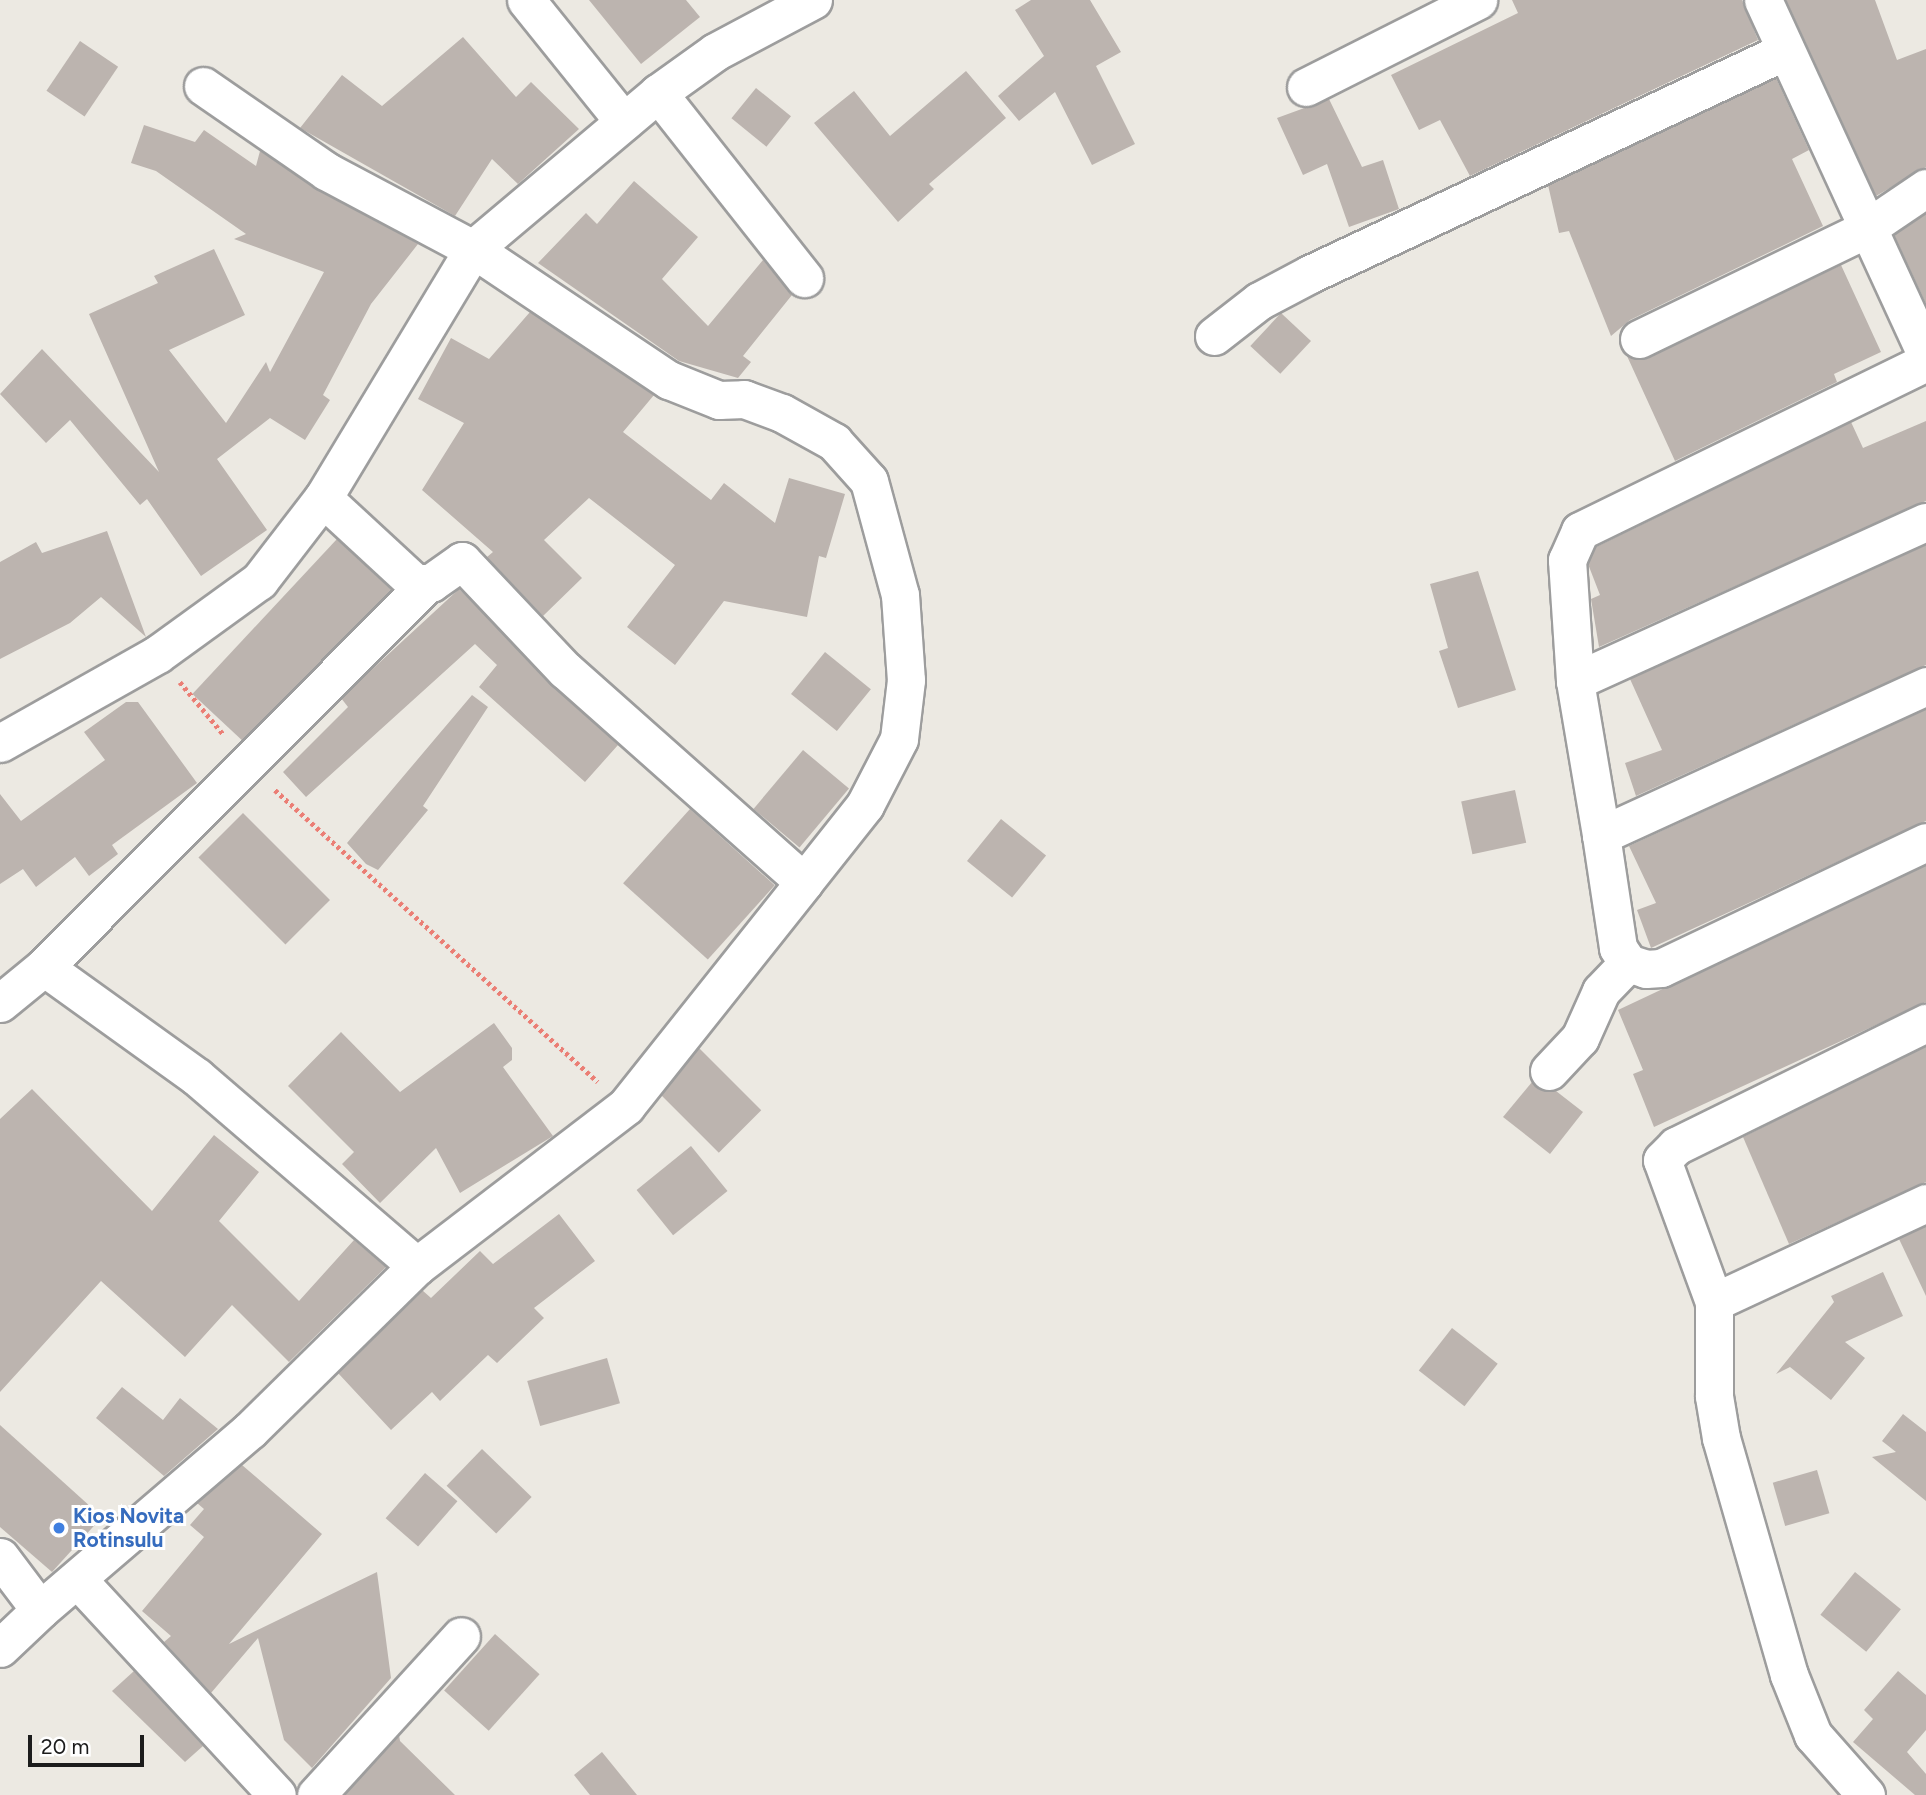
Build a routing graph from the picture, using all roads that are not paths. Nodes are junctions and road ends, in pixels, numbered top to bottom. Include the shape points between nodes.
1 (526, 0) edge
2 (813, 0) edge
3 (1478, 0) edge
4 (1763, 0) edge
5 (1785, 51) junction
6 (203, 86) dead end
7 (1306, 88) dead end
8 (659, 93) junction
9 (624, 122) junction
10 (1926, 188) edge
11 (1864, 230) junction
12 (472, 248) junction
13 (804, 278) dead end
14 (1214, 336) dead end
15 (1639, 339) dead end
16 (1926, 354) edge
17 (1926, 362) edge
18 (323, 498) junction
19 (1926, 522) edge
20 (425, 584) junction
21 (1575, 681) junction
22 (1926, 686) edge
23 (0, 743) edge
24 (1601, 835) junction
25 (1926, 842) edge
26 (804, 882) junction
27 (1628, 963) junction
28 (44, 967) junction
29 (0, 1003) edge
30 (1926, 1023) edge
31 (1549, 1071) dead end
32 (1926, 1203) edge
33 (417, 1266) junction
34 (1714, 1302) junction
35 (0, 1557) edge
36 (77, 1579) junction
37 (40, 1610) junction
38 (461, 1636) dead end
39 (0, 1648) edge
40 (277, 1795) edge
41 (316, 1795) edge
42 (1866, 1795) edge

1 - 9 street
2 - 8 street via 715,52
3 - 7 street
4 - 5 street
5 - 11 street
5 - 14 street via 1310,274 1259,300
6 - 12 street via 326,171
8 - 9 street
8 - 13 street
9 - 12 street
10 - 11 street
11 - 15 street
11 - 16 street
12 - 18 street
12 - 26 street via 669,380 719,400 744,399 782,413 834,443 869,481 900,595 906,680 899,739 887,768
17 - 21 street via 1580,531 1567,560
18 - 20 street via 415,583
18 - 23 street via 259,581 158,654
19 - 21 street
20 - 26 street via 462,561 554,659
20 - 28 street
21 - 24 street
22 - 24 street
24 - 27 street via 1618,948
25 - 27 street via 1661,968
26 - 33 street via 626,1106
27 - 31 street via 1601,991 1580,1038
28 - 29 street
28 - 33 street via 197,1077
30 - 34 street via 1676,1146 1662,1160
32 - 34 street
33 - 36 street via 250,1430
34 - 42 street via 1714,1396 1721,1438 1789,1675 1813,1735
35 - 37 street
36 - 37 street
36 - 40 street
37 - 39 street
38 - 41 street

